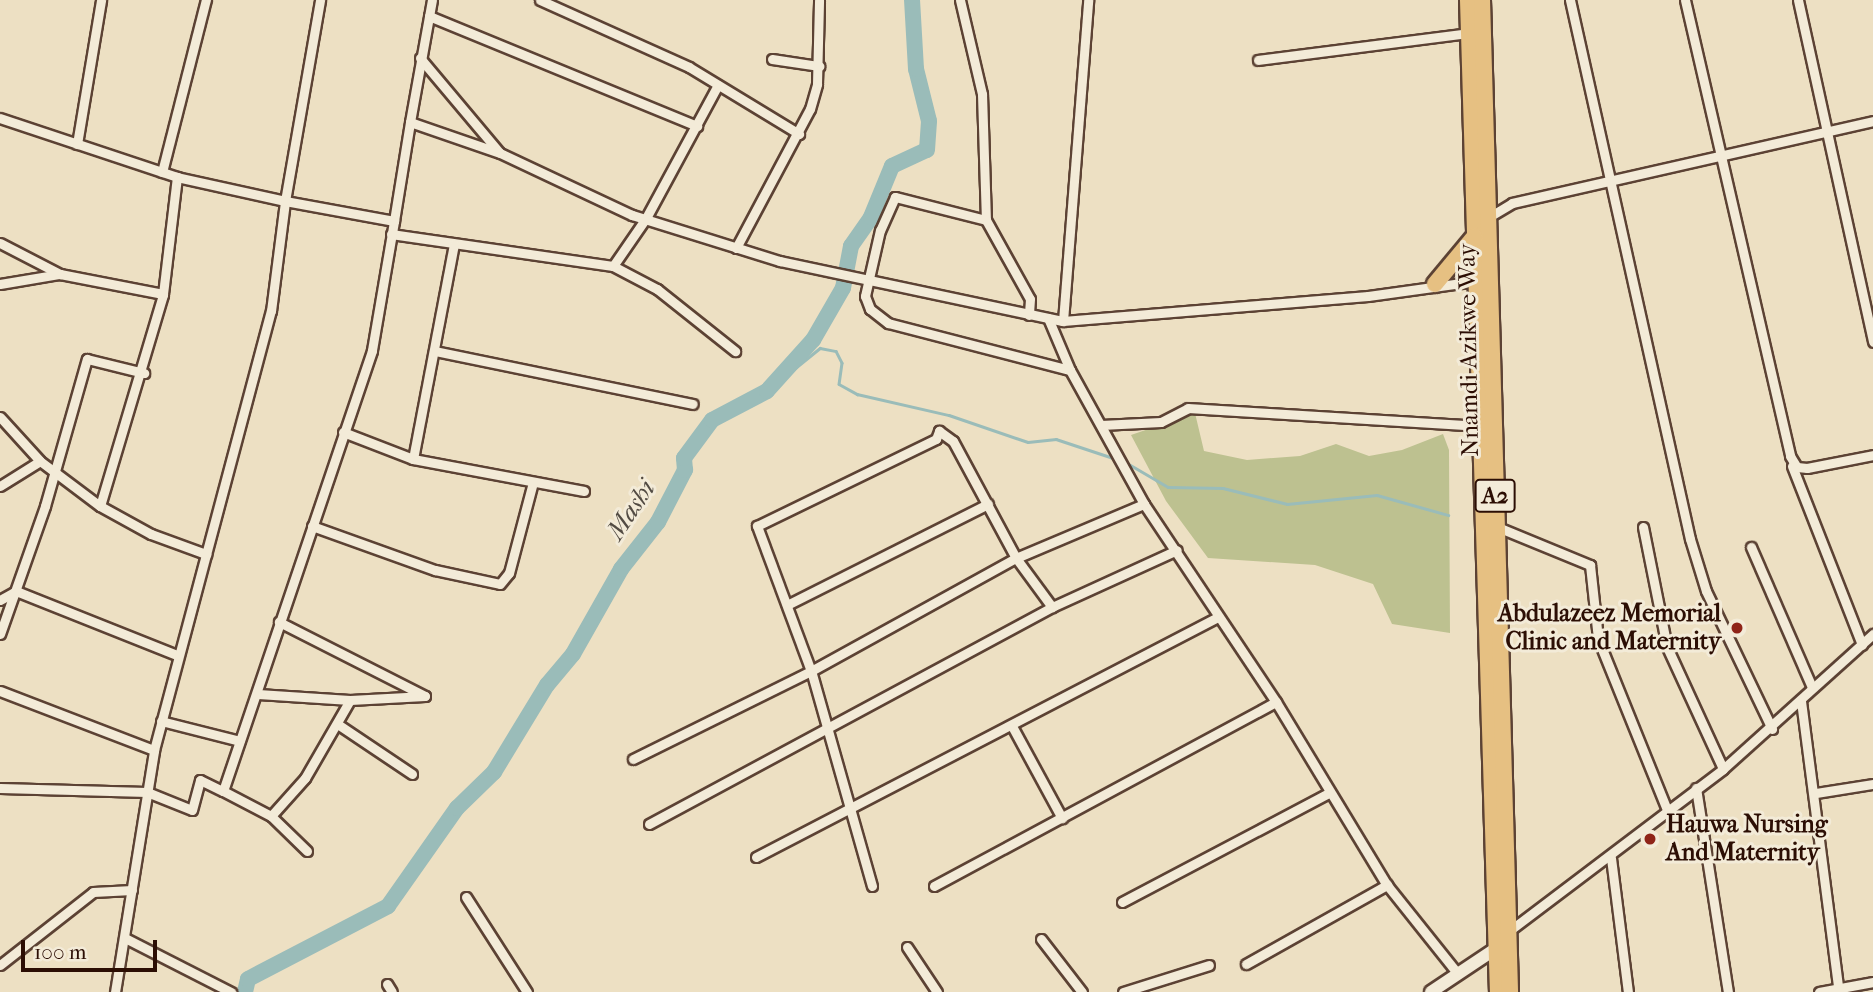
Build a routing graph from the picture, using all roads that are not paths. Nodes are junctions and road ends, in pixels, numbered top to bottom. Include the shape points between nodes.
1 (101, 0) edge
2 (206, 0) edge
3 (320, 0) edge
4 (432, 0) edge
5 (540, 0) edge
6 (820, 0) edge
7 (960, 0) edge
8 (1088, 0) edge
9 (1468, 0) edge
10 (1482, 0) edge
11 (1570, 0) edge
12 (1685, 0) edge
13 (1798, 0) edge
14 (429, 16) junction
15 (1469, 33) junction
16 (420, 58) junction
17 (772, 59) dead end
18 (1258, 60) dead end
19 (818, 65) junction
20 (718, 85) junction
21 (0, 118) edge
22 (1873, 121) edge
23 (410, 122) junction
24 (697, 126) junction
25 (1826, 132) junction
26 (799, 134) junction
27 (77, 144) junction
28 (500, 153) junction
29 (1719, 156) junction
30 (162, 172) junction
31 (177, 177) junction
32 (1609, 183) junction
33 (285, 201) junction
34 (1489, 217) junction
35 (646, 218) junction
36 (986, 220) junction
37 (394, 221) junction
38 (391, 234) junction
39 (1475, 236) junction
40 (0, 243) edge
41 (454, 244) junction
42 (736, 248) junction
43 (613, 266) junction
44 (60, 274) junction
45 (1476, 281) junction
46 (866, 282) junction
47 (1436, 284) junction
48 (0, 285) edge
49 (163, 294) junction
50 (1029, 315) junction
51 (1048, 318) junction
52 (1063, 321) junction
53 (1873, 342) edge
54 (435, 351) junction
55 (735, 351) dead end
56 (1070, 370) junction
57 (144, 373) junction
58 (693, 404) dead end
59 (0, 417) edge
60 (1480, 426) junction
61 (1103, 429) junction
62 (343, 432) junction
63 (1873, 454) edge
64 (413, 458) junction
65 (40, 461) junction
66 (1792, 466) dead end
67 (51, 470) junction
68 (533, 482) junction
69 (0, 486) edge
70 (584, 491) dead end
71 (988, 504) junction
72 (1144, 504) junction
73 (100, 506) junction
74 (312, 526) junction
75 (1495, 526) junction
76 (1643, 527) dead end
77 (1751, 547) dead end
78 (1177, 550) junction
79 (206, 554) junction
80 (1016, 558) junction
81 (16, 592) junction
82 (0, 600) edge
83 (787, 605) junction
84 (1052, 607) junction
85 (1218, 617) junction
86 (279, 622) junction
87 (0, 634) edge
88 (1873, 635) edge
89 (1861, 645) junction
90 (177, 655) junction
91 (811, 671) junction
92 (1812, 687) junction
93 (0, 691) edge
94 (258, 694) junction
95 (350, 700) junction
96 (1276, 702) junction
97 (1801, 702) junction
98 (161, 721) junction
99 (339, 725) junction
100 (1012, 726) junction
101 (1772, 729) junction
102 (827, 730) junction
103 (240, 741) junction
104 (154, 750) junction
105 (633, 759) dead end
106 (1723, 769) junction
107 (412, 774) dead end
108 (1873, 784) edge
109 (0, 788) edge
110 (1696, 788) junction
111 (223, 791) junction
112 (147, 792) junction
113 (1816, 793) junction
114 (1327, 794) junction
115 (1667, 810) junction
116 (849, 811) junction
117 (271, 816) junction
118 (1062, 818) junction
119 (649, 824) dead end
120 (307, 851) dead end
121 (756, 857) dead end
122 (1611, 858) junction
123 (1387, 885) junction
124 (872, 886) dead end
125 (934, 886) dead end
126 (132, 890) junction
127 (466, 897) dead end
128 (1122, 902) dead end
129 (1507, 932) junction
130 (127, 939) junction
131 (1041, 939) dead end
132 (908, 947) dead end
133 (1497, 948) junction
134 (1246, 964) dead end
135 (0, 965) edge
136 (1209, 965) dead end
137 (1458, 974) junction
138 (1873, 982) edge
139 (1839, 990) edge
140 (229, 991) edge
141 (115, 992) edge
142 (527, 992) edge
143 (937, 992) edge
144 (1082, 992) edge
145 (1123, 992) edge
146 (1431, 992) edge
147 (1498, 992) edge
148 (1510, 992) edge
149 (1628, 992) edge
150 (1728, 992) edge
151 (1819, 992) edge

1 - 27 street
2 - 30 street
3 - 33 street
4 - 14 street
5 - 20 street via 689,66
6 - 19 street
7 - 36 street via 982,94
8 - 52 street
9 - 15 highway, Nnamdi Azikwe Way / A2
10 - 34 highway, Nnamdi Azikwe Way / A2
11 - 32 street
12 - 29 street
13 - 25 street
14 - 16 street
14 - 24 street
15 - 18 street
15 - 39 highway, Nnamdi Azikwe Way / A2
16 - 23 street
16 - 28 street
17 - 19 street
19 - 26 street
20 - 24 street
20 - 26 street
21 - 27 street
22 - 25 street
23 - 28 street
23 - 37 street
24 - 35 street
25 - 29 street
25 - 53 street
26 - 42 street
27 - 30 street
28 - 35 street
29 - 32 street
29 - 63 street via 1790,456 1797,467 1807,468
30 - 31 street
31 - 33 street
31 - 49 street
32 - 34 street via 1512,203
32 - 101 street via 1697,564
33 - 37 street
33 - 79 street via 271,311
34 - 75 highway, Nnamdi Azikwe Way / A2
35 - 42 street
35 - 43 street
36 - 46 street via 895,197 880,230
36 - 50 street via 1030,299
37 - 38 street
38 - 41 street
38 - 62 street via 372,350
39 - 45 highway, Nnamdi Azikwe Way / A2
39 - 47 highway
40 - 44 street
41 - 43 street
41 - 54 street
42 - 46 street
43 - 55 street via 657,289
44 - 48 street
44 - 49 street
45 - 47 street
45 - 60 highway, Nnamdi Azikwe Way / A2
46 - 50 street
46 - 56 street via 865,296 877,318
47 - 52 street via 1368,296
49 - 57 street
50 - 51 street
51 - 52 street
51 - 56 street
54 - 58 street
54 - 64 street
56 - 61 street
57 - 67 street via 87,359
57 - 73 street
59 - 65 street
60 - 61 street via 1188,408 1161,422 1120,420
60 - 133 highway, Nnamdi Azikwe Way / A2
61 - 72 street
62 - 64 street
62 - 74 street
64 - 68 street
65 - 67 street
65 - 69 street
66 - 89 street
67 - 73 street
67 - 81 street via 45,506
68 - 70 street
68 - 74 street via 509,573 500,584 435,570
71 - 80 street
71 - 83 street
71 - 83 street via 953,441 939,432 936,439 760,521 758,533
72 - 78 street
72 - 80 street
73 - 79 street via 151,534
74 - 86 street
75 - 115 street via 1590,565 1598,639
75 - 129 highway, Nnamdi Azikwe Way / A2
76 - 106 street via 1667,647
77 - 92 street
78 - 84 street
78 - 85 street
79 - 90 street
80 - 84 street
80 - 91 street
81 - 82 street
81 - 87 street
81 - 90 street
83 - 91 street
84 - 102 street
85 - 96 street
85 - 100 street
86 - 94 street
86 - 95 street via 425,696
88 - 89 street
89 - 92 street
90 - 98 street
91 - 102 street
91 - 105 street
92 - 97 street
93 - 104 street
94 - 95 street
94 - 103 street
95 - 99 street
96 - 114 street
96 - 118 street
97 - 101 street
97 - 113 street
98 - 103 street
98 - 104 street
99 - 107 street
99 - 117 street via 305,778
100 - 116 street
100 - 118 street
101 - 106 street
102 - 116 street
102 - 119 street
103 - 111 street
104 - 112 street
106 - 110 street
108 - 113 street
109 - 112 street
110 - 115 street
110 - 150 street
111 - 112 street via 200,780 192,810
111 - 117 street
112 - 126 street
113 - 139 street
114 - 123 street
114 - 128 street
115 - 122 street
116 - 121 street
116 - 124 street
117 - 120 street
118 - 125 street
122 - 129 street
122 - 149 street
123 - 134 street
123 - 137 street
126 - 130 street
126 - 135 street via 93,892
127 - 142 street
129 - 148 highway, Nnamdi Azikwe Way / A2
130 - 140 street
130 - 141 street
131 - 144 street
132 - 143 street
133 - 137 street
133 - 147 highway, Nnamdi Azikwe Way / A2
136 - 145 street
137 - 146 street
138 - 139 street
139 - 151 street

